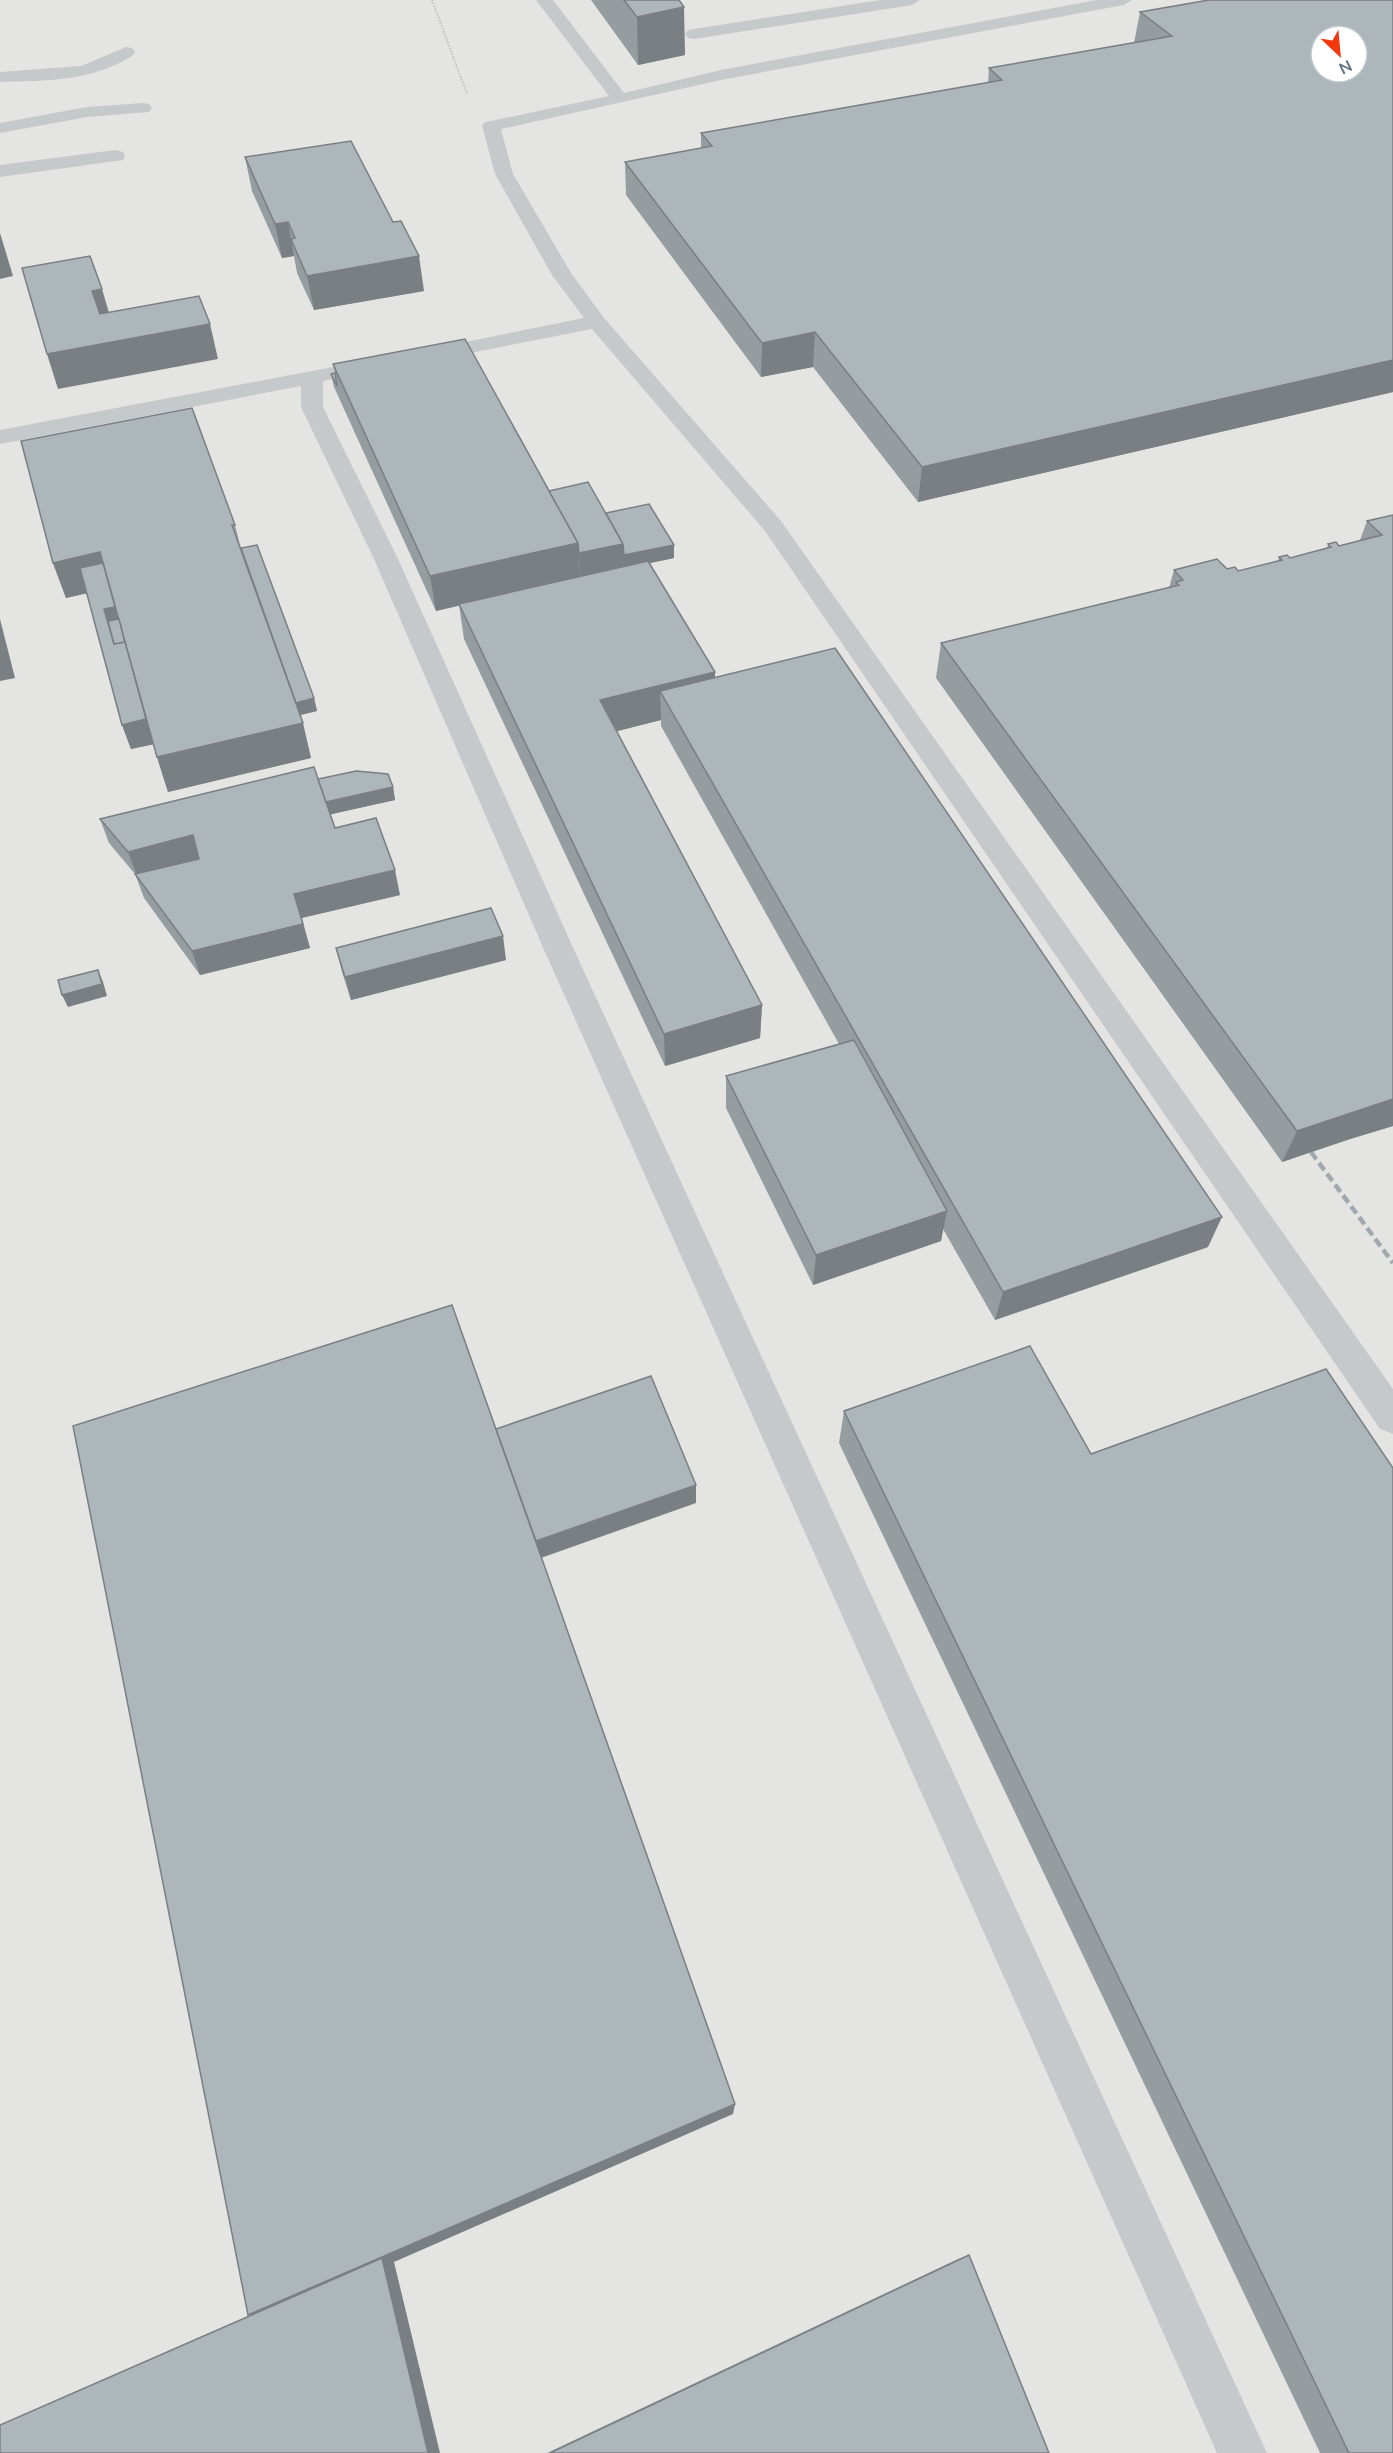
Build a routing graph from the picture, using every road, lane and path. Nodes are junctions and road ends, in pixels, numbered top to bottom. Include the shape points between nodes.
1 (432, 0) edge
2 (544, 0) edge
3 (912, 0) edge
4 (1124, 0) edge
5 (866, 4) edge
6 (682, 17) dead end
7 (694, 34) junction
8 (126, 52) dead end
9 (721, 75) junction
10 (0, 77) edge
11 (620, 99) junction
12 (142, 108) dead end
13 (491, 126) junction
14 (0, 128) edge
15 (116, 156) dead end
16 (0, 171) edge
17 (597, 322) junction
18 (403, 360) edge
19 (357, 369) edge
20 (312, 377) junction
21 (0, 437) edge
22 (1393, 1418) edge
23 (1242, 2453) edge

1 - 13 path via 469,99
2 - 11 lane
3 - 5 lane
4 - 9 lane
5 - 7 lane
6 - 7 lane
7 - 9 lane
8 - 10 lane via 94,68
9 - 11 lane
11 - 13 lane
12 - 14 lane via 87,112
13 - 17 lane via 504,174 562,275
15 - 16 lane
17 - 18 lane
17 - 22 lane via 772,526
19 - 20 lane
20 - 21 lane
20 - 23 lane via 312,407 386,559 560,952

